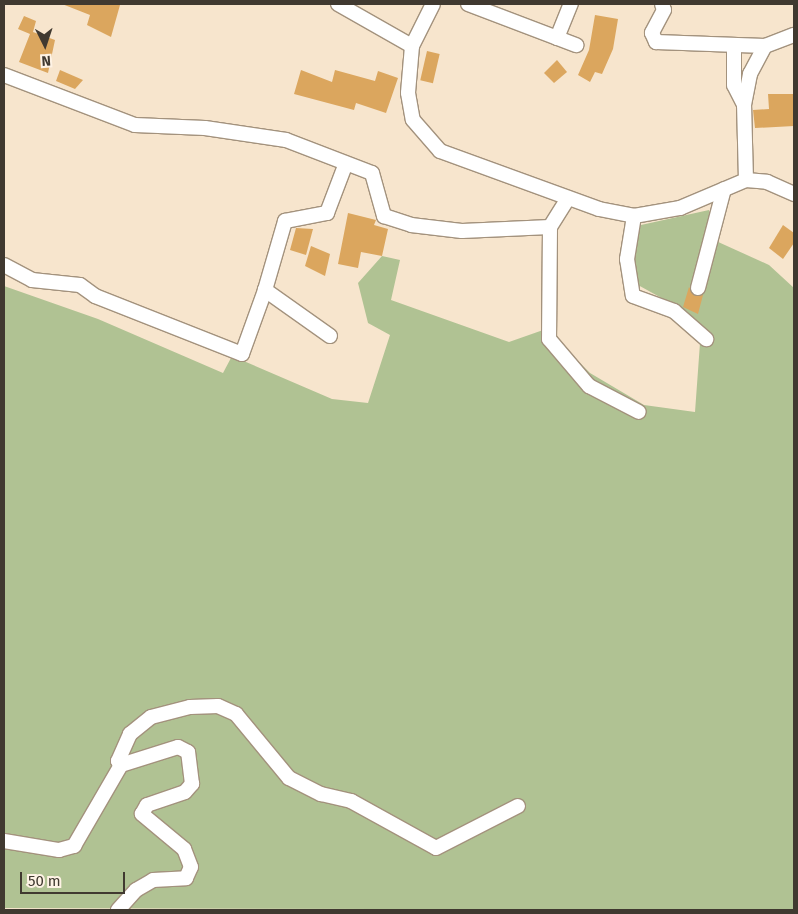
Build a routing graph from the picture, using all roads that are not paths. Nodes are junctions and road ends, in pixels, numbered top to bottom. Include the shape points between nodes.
1 (338, 4) edge
2 (433, 4) edge
3 (468, 4) edge
4 (571, 4) edge
5 (662, 4) edge
6 (794, 36) edge
7 (557, 38) junction
8 (576, 45) dead end
9 (412, 46) junction
10 (734, 46) junction
11 (765, 46) junction
12 (4, 75) edge
13 (744, 104) junction
14 (346, 163) junction
15 (746, 180) junction
16 (724, 189) junction
17 (794, 194) edge
18 (568, 198) junction
19 (634, 216) junction
20 (550, 227) junction
21 (4, 265) edge
22 (698, 288) dead end
23 (265, 290) junction
24 (330, 336) dead end
25 (706, 339) dead end
26 (639, 412) dead end
27 (121, 765) junction
28 (518, 806) dead end
29 (4, 841) edge
30 (118, 910) edge

1 - 9 street
2 - 9 street
3 - 7 street
4 - 7 street
5 - 10 street via 664,10 652,33 656,42
6 - 11 street
7 - 8 street
9 - 18 street via 408,93 413,120 440,151
10 - 11 street
10 - 13 street via 734,85
11 - 13 street via 750,74
12 - 14 street via 135,125 205,128 286,140
13 - 15 street
14 - 20 street via 372,173 384,216 462,231
14 - 23 street via 327,213 285,220
15 - 16 street
15 - 17 street via 767,182
16 - 19 street via 680,208
16 - 22 street
18 - 19 street
18 - 20 street
19 - 25 street via 627,259 633,296 674,311
20 - 26 street via 549,339 588,386
21 - 23 street via 32,280 80,285 95,296 242,354
23 - 24 street
27 - 28 street via 121,747 151,717 190,706 218,706 236,714 289,778 321,794 351,801 436,848
27 - 29 street via 74,846 59,850
27 - 30 street via 162,750 178,748 188,752 192,784 186,792 147,805 142,814 184,849 191,867 186,878 153,880 136,890

